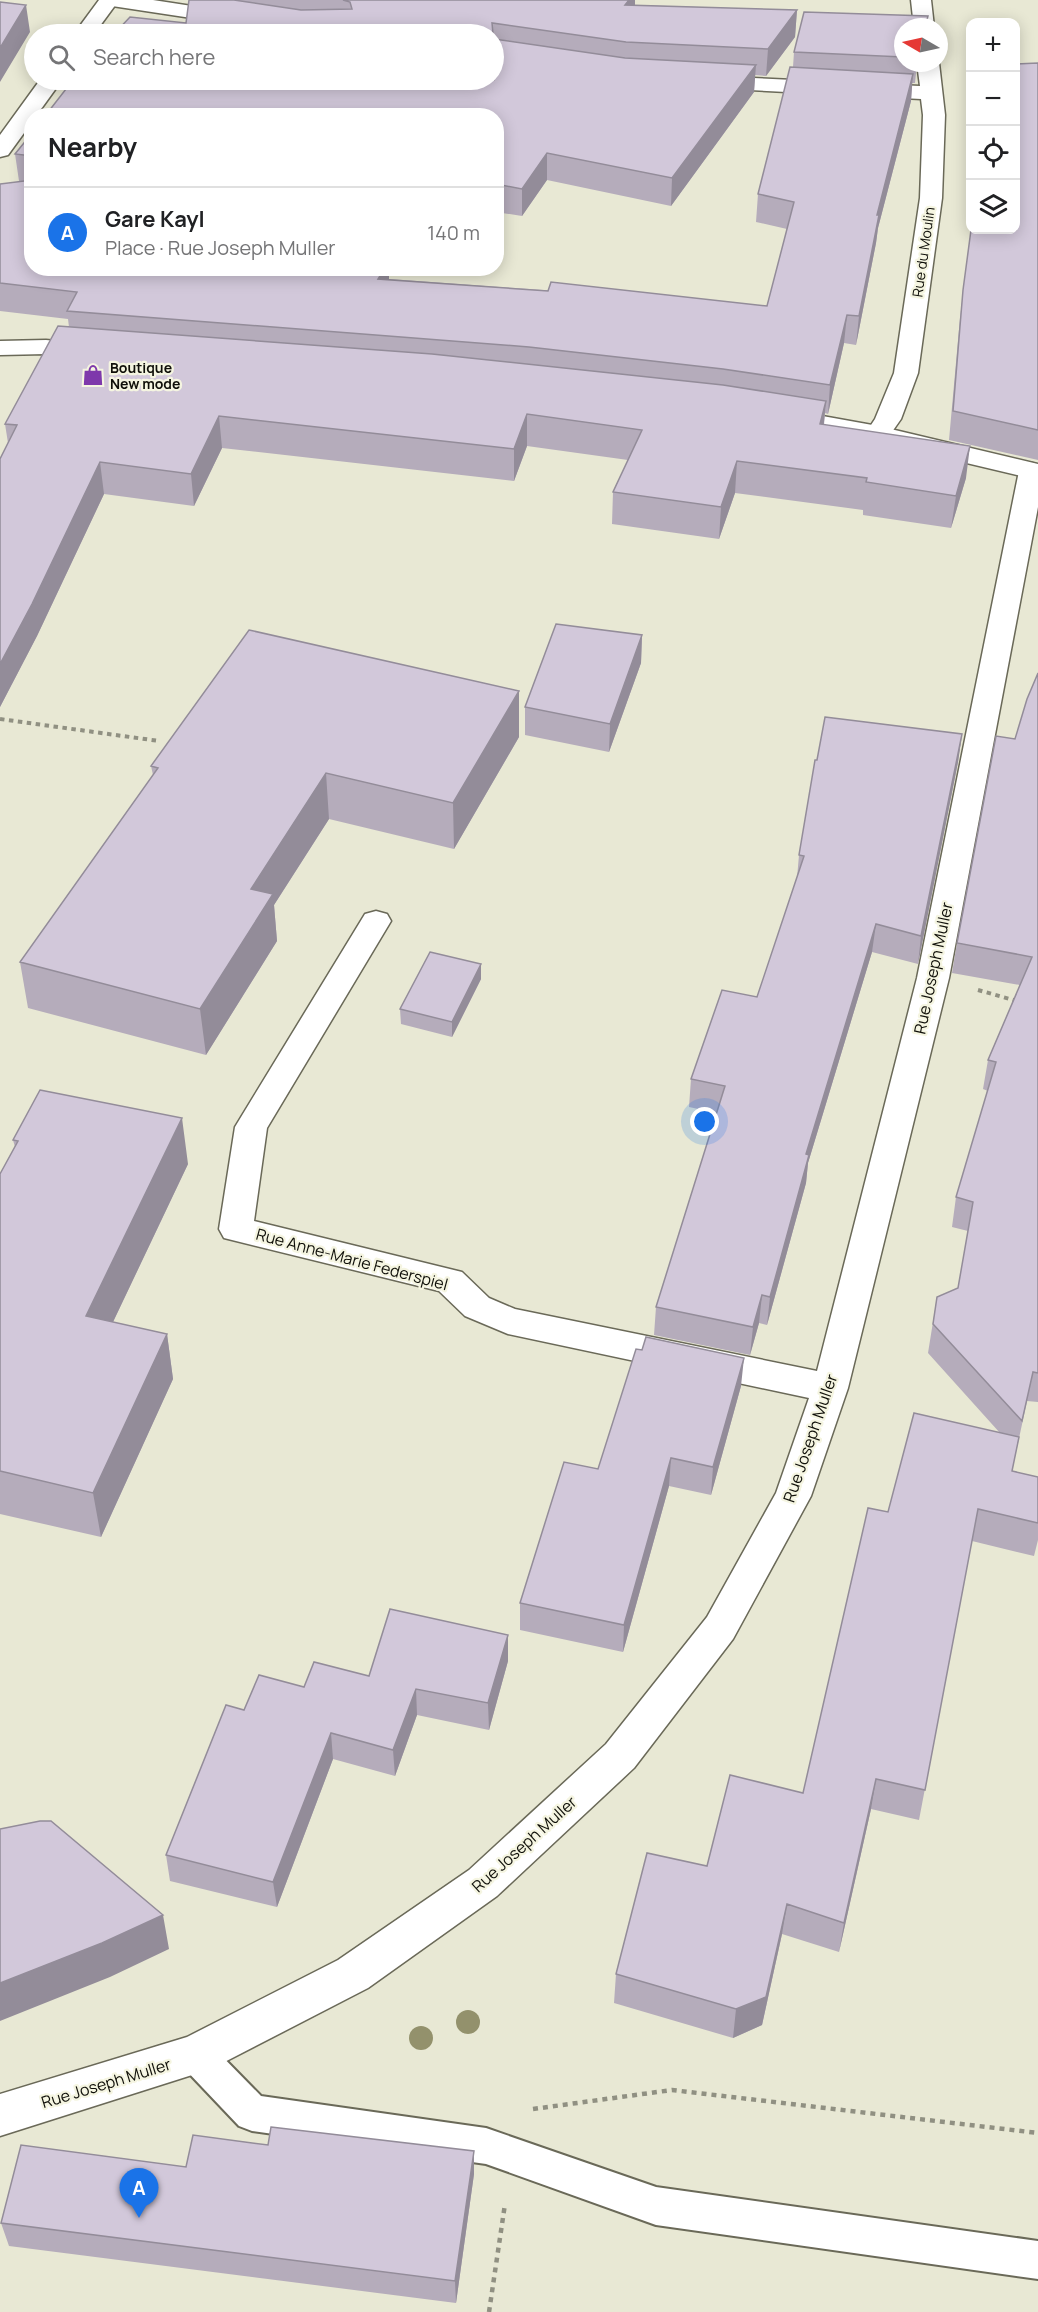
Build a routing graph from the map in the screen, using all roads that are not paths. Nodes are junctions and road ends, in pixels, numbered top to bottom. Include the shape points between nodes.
1 (111, 0) edge
2 (921, 0) edge
3 (923, 18) edge
4 (250, 21) edge
5 (92, 24) edge
6 (929, 72) edge
7 (692, 81) edge
8 (44, 90) edge
9 (931, 93) junction
10 (31, 108) edge
11 (24, 117) edge
12 (0, 150) edge
13 (0, 348) edge
14 (118, 353) edge
15 (757, 413) edge
16 (878, 435) junction
17 (1035, 472) edge
18 (376, 921) dead end
19 (830, 1388) junction
20 (196, 2055) junction
21 (0, 2115) edge
22 (1038, 2260) edge

1 - 4 street
1 - 5 street
2 - 3 street
6 - 9 street, Rue du Moulin
7 - 9 street
8 - 10 street
9 - 16 street, Rue du Moulin via 931,198 906,373
11 - 12 street
13 - 14 street
15 - 16 street
16 - 17 street
17 - 19 street, Rue Joseph Muller via 933,978
18 - 19 street, Rue Anne-Marie Federspiel via 251,1127 236,1229 450,1281 477,1307 508,1321
19 - 20 street, Rue Joseph Muller via 793,1496 720,1628 621,1756 474,1890 353,1974
20 - 21 street, Rue Joseph Muller
20 - 22 lane via 252,2113 486,2146 656,2206

